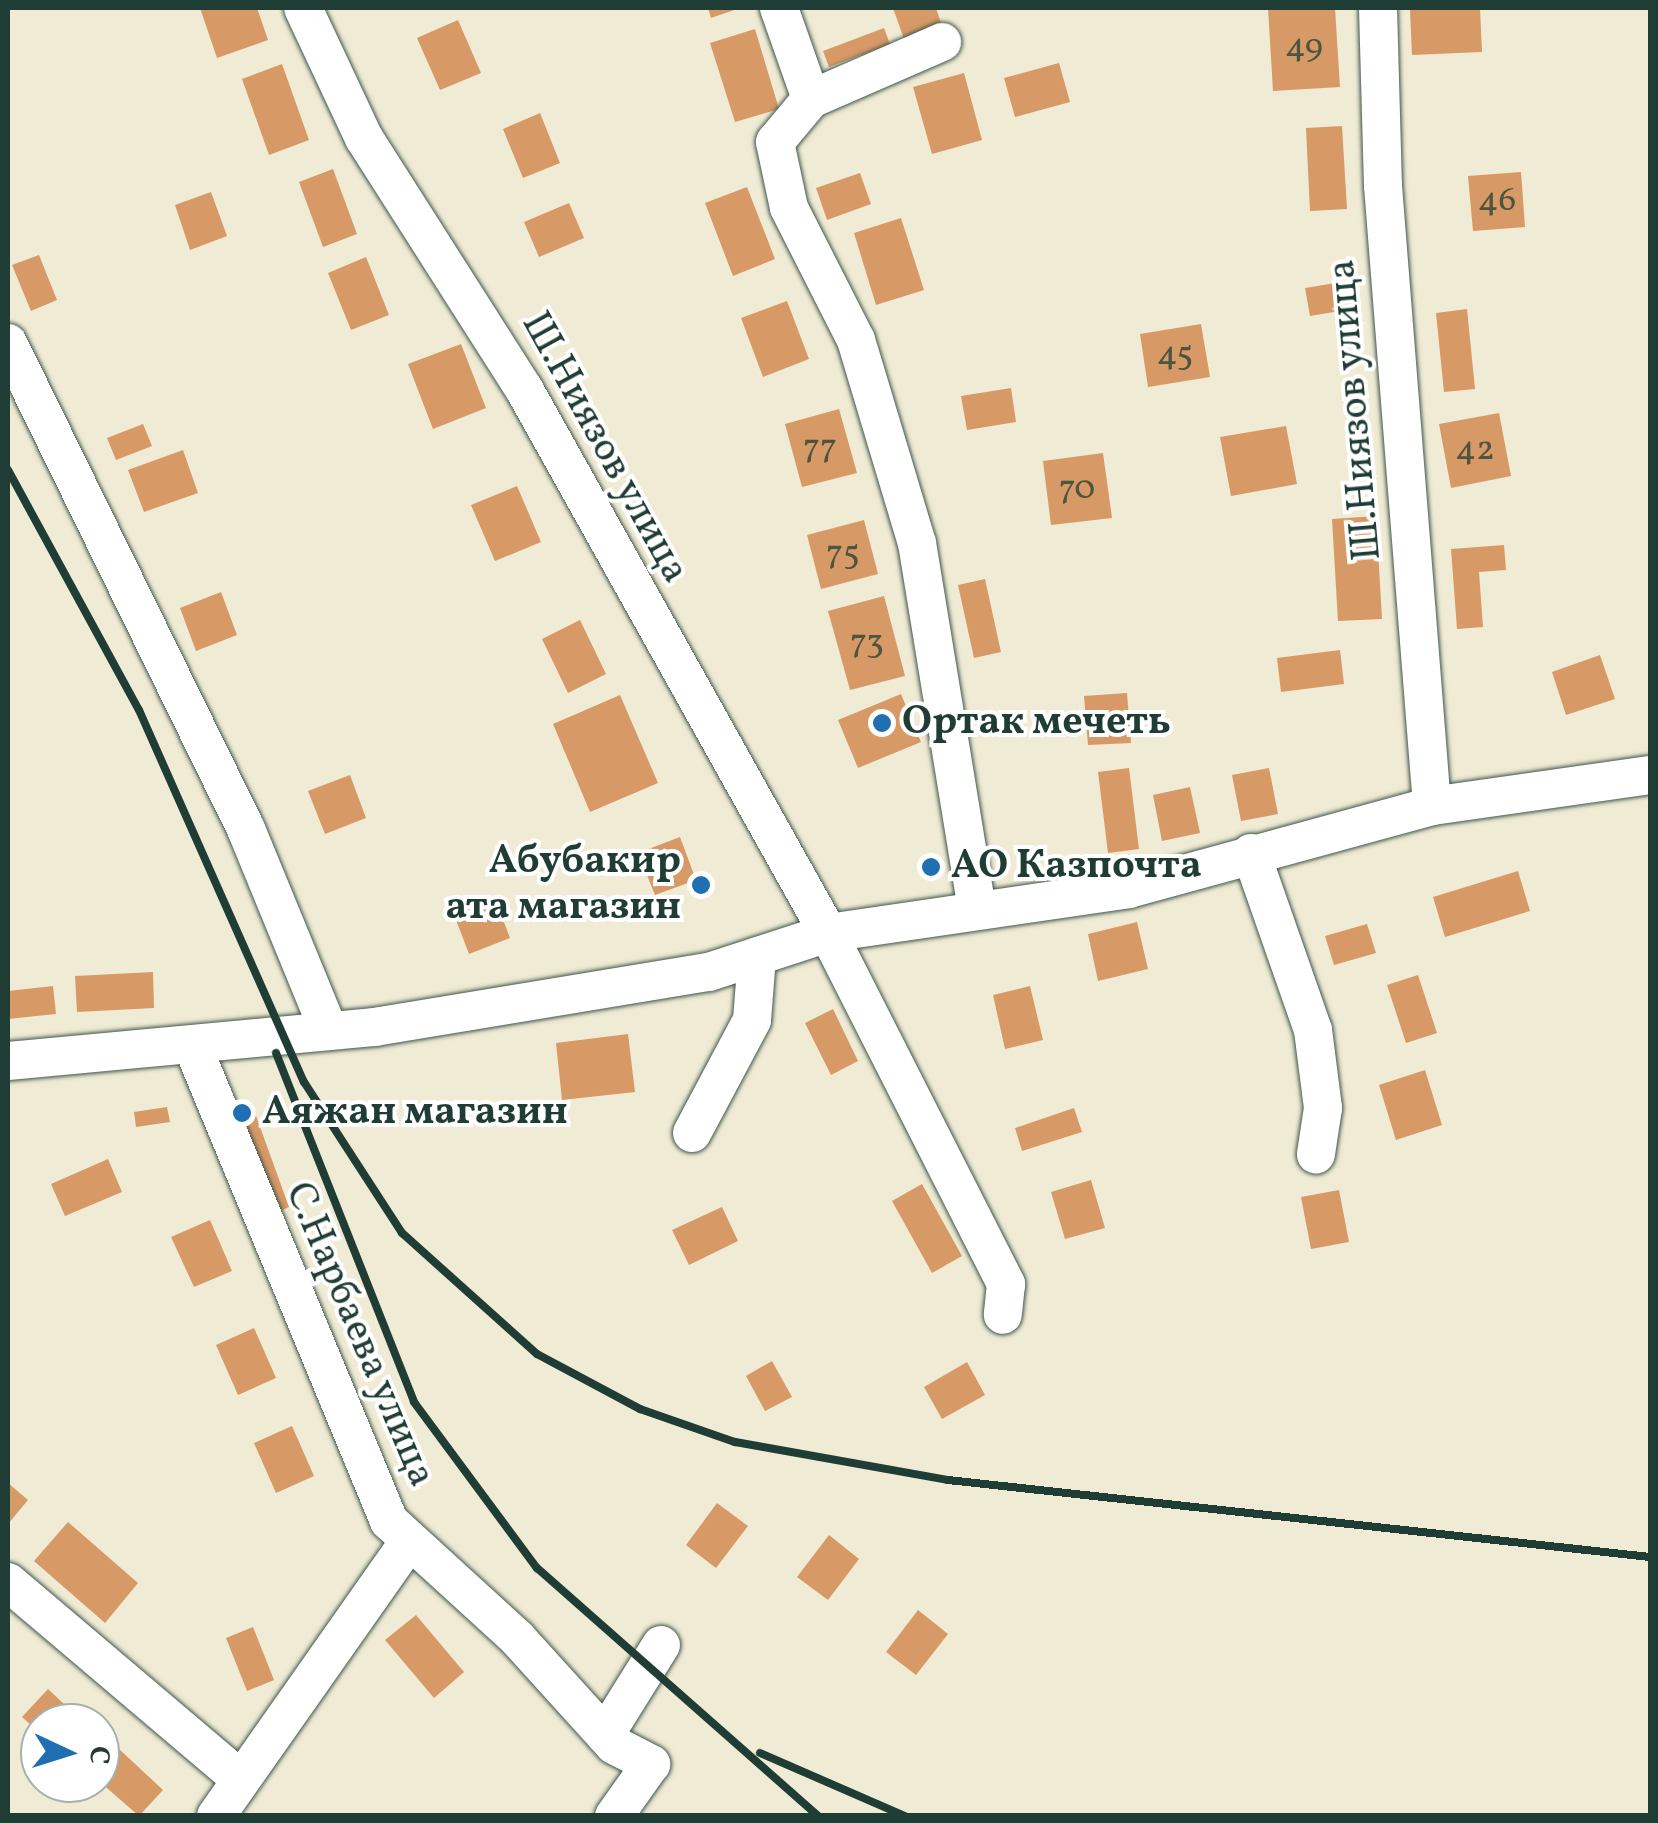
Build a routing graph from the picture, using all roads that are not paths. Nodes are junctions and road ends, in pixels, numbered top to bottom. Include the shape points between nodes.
1 (304, 8) edge
2 (779, 8) edge
3 (1378, 8) edge
4 (942, 42) dead end
5 (810, 99) junction
6 (8, 343) edge
7 (1650, 775) edge
8 (1432, 806) junction
9 (1251, 854) junction
10 (976, 908) junction
11 (828, 933) junction
12 (757, 956) junction
13 (329, 1031) junction
14 (192, 1045) junction
15 (8, 1061) edge
16 (692, 1133) dead end
17 (1316, 1154) dead end
18 (1003, 1316) dead end
19 (408, 1543) junction
20 (8, 1582) edge
21 (661, 1645) dead end
22 (605, 1735) junction
23 (239, 1778) junction
24 (216, 1816) edge
25 (614, 1816) edge

1 - 11 street, Ш.Ниязов улица via 364,138 524,389
2 - 5 street
3 - 8 street, Ш.Ниязов улица via 1383,186
4 - 5 street
5 - 10 street via 775,142 788,208 856,340 916,543
6 - 13 street via 246,829
7 - 8 street
8 - 9 street
9 - 10 street via 1129,889
9 - 17 street via 1313,1030 1323,1108
10 - 11 street
11 - 12 street
11 - 18 street, Ш.Ниязов улица via 1006,1284
12 - 13 street
12 - 16 street via 752,1020
13 - 14 street
14 - 15 street
14 - 19 street, С.Нарбаева улица via 374,1488
19 - 22 street, С.Нарбаева улица via 517,1638
19 - 23 street, С.Нарбаева улица
20 - 23 street
21 - 22 street
22 - 25 street, С.Нарбаева улица via 651,1764
23 - 24 street, С.Нарбаева улица

